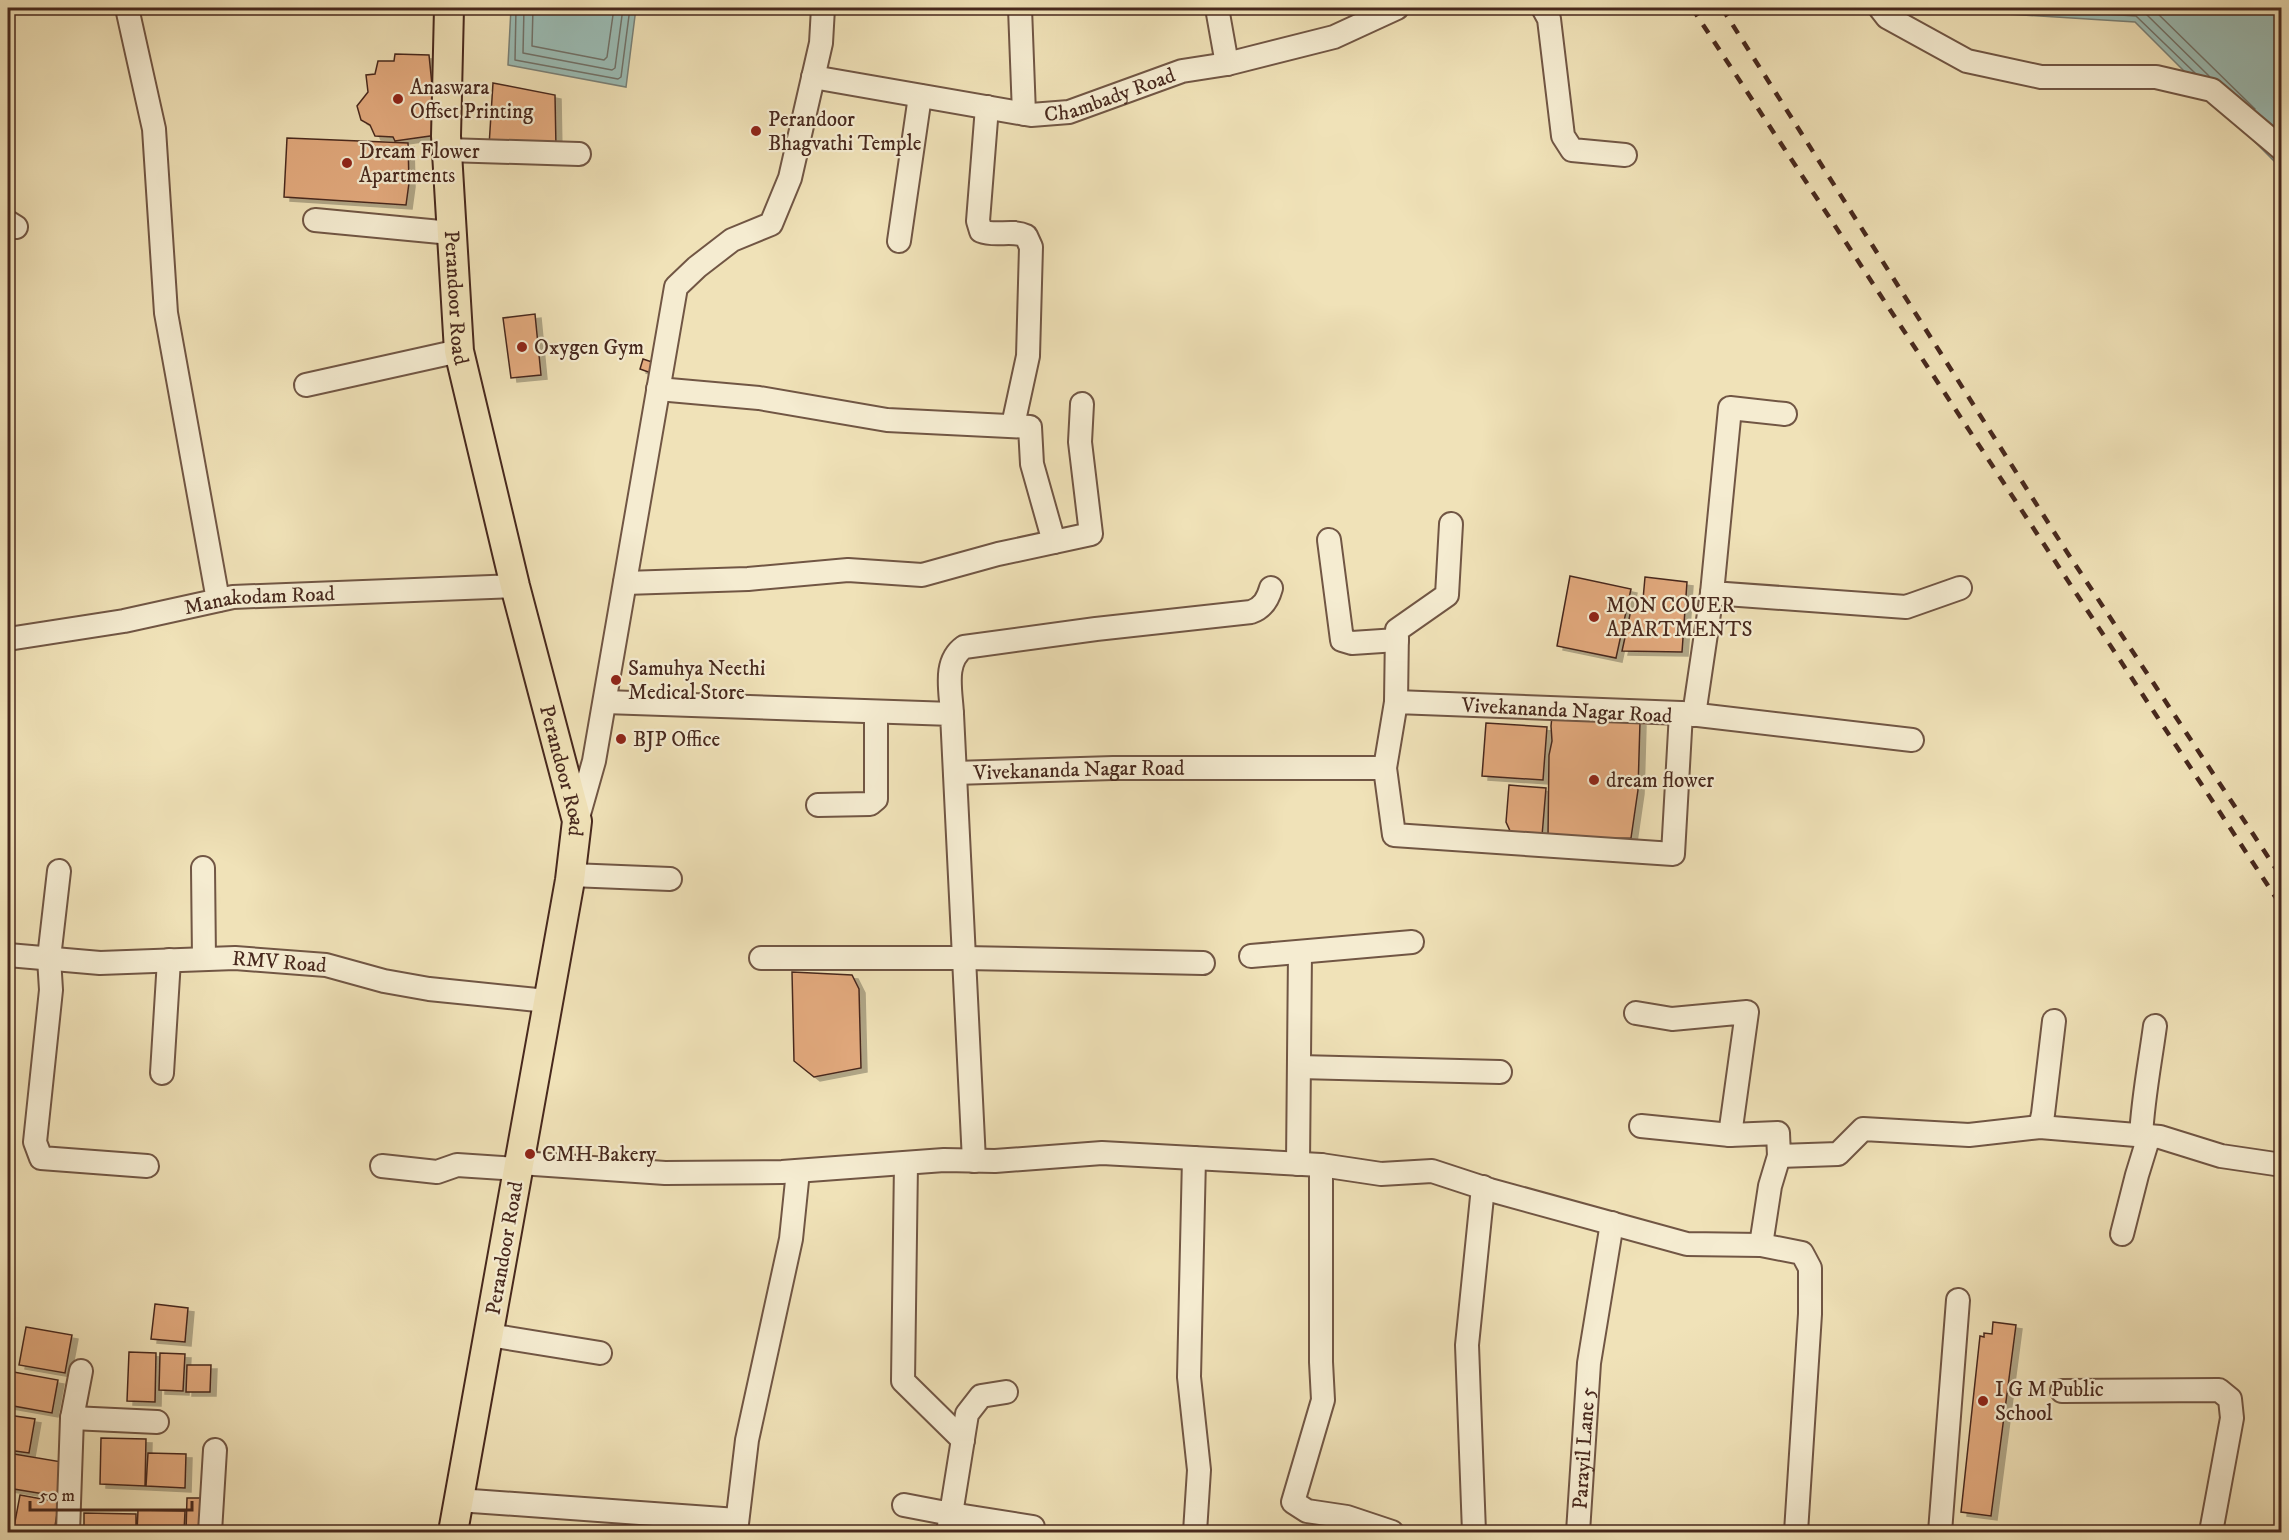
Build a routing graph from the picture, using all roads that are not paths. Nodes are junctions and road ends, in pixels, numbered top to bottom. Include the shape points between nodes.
1 (127, 8) edge
2 (449, 8) edge
3 (823, 8) edge
4 (1020, 8) edge
5 (1217, 8) edge
6 (1397, 8) edge
7 (1543, 8) edge
8 (1880, 8) edge
9 (1227, 64) junction
10 (813, 77) junction
11 (920, 96) junction
12 (987, 108) junction
13 (1024, 114) junction
14 (2282, 149) edge
15 (447, 150) junction
16 (579, 154) dead end
17 (1625, 156) dead end
18 (315, 220) dead end
19 (451, 232) junction
20 (899, 241) dead end
21 (459, 351) junction
22 (306, 385) dead end
23 (658, 389) junction
24 (1082, 404) dead end
25 (1785, 414) dead end
26 (1013, 425) junction
27 (1451, 524) dead end
28 (1329, 540) dead end
29 (1053, 542) junction
30 (625, 584) junction
31 (515, 586) junction
32 (1271, 588) dead end
33 (1960, 588) dead end
34 (1712, 593) junction
35 (218, 600) junction
36 (8, 639) edge
37 (1397, 640) junction
38 (605, 702) junction
39 (1396, 702) junction
40 (876, 712) junction
41 (952, 714) junction
42 (1688, 714) junction
43 (1912, 740) dead end
44 (1385, 768) junction
45 (955, 773) junction
46 (818, 805) dead end
47 (577, 821) junction
48 (203, 868) dead end
49 (60, 871) dead end
50 (571, 875) junction
51 (670, 879) dead end
52 (1412, 942) dead end
53 (1300, 952) junction
54 (8, 955) edge
55 (1251, 956) dead end
56 (49, 958) junction
57 (761, 958) dead end
58 (965, 958) junction
59 (204, 959) junction
60 (169, 960) junction
61 (1203, 963) dead end
62 (547, 1001) junction
63 (1636, 1013) dead end
64 (2054, 1021) dead end
65 (2155, 1026) dead end
66 (1299, 1067) junction
67 (1500, 1072) dead end
68 (162, 1073) dead end
69 (1641, 1126) dead end
70 (2040, 1127) junction
71 (1730, 1135) junction
72 (2145, 1136) junction
73 (1779, 1156) junction
74 (1194, 1158) junction
75 (974, 1161) junction
76 (906, 1163) junction
77 (1298, 1164) junction
78 (1321, 1165) junction
79 (2282, 1165) edge
80 (147, 1166) dead end
81 (382, 1166) dead end
82 (519, 1166) junction
83 (798, 1171) junction
84 (1483, 1187) junction
85 (1611, 1223) junction
86 (2122, 1234) dead end
87 (1761, 1245) junction
88 (1958, 1300) dead end
89 (489, 1335) junction
90 (600, 1353) dead end
91 (81, 1371) dead end
92 (2062, 1390) dead end
93 (1006, 1392) dead end
94 (72, 1418) junction
95 (158, 1422) dead end
96 (963, 1440) junction
97 (215, 1450) dead end
98 (458, 1500) junction
99 (904, 1505) dead end
100 (950, 1523) edge
101 (737, 1526) edge
102 (1033, 1527) dead end
103 (68, 1533) edge
104 (210, 1533) edge
105 (453, 1533) edge
106 (1195, 1533) edge
107 (1392, 1533) edge
108 (1474, 1533) edge
109 (1578, 1533) edge
110 (1796, 1533) edge
111 (1940, 1533) edge
112 (2211, 1533) edge

1 - 35 street via 154,129 166,313
2 - 15 main road, Perandoor Road
3 - 10 street via 822,43
4 - 13 street
5 - 9 street
6 - 9 street, Chambady Road via 1334,37
7 - 17 street via 1549,19 1563,136 1572,150
8 - 14 street via 1887,17 1967,61 2041,77 2156,77 2212,90
9 - 13 street, Chambady Road via 1182,71 1069,112
10 - 11 street, Chambady Road
10 - 23 street via 790,178 771,224 732,240 676,287
11 - 12 street, Chambady Road
11 - 20 street
12 - 13 street, Chambady Road
12 - 26 street via 978,221 981,231 1019,232 1031,247 1028,356
15 - 16 street
15 - 19 main road, Perandoor Road
18 - 19 street
19 - 21 main road, Perandoor Road
21 - 22 street
21 - 31 main road, Perandoor Road
23 - 26 street via 759,398 887,420
23 - 30 street
24 - 29 street via 1080,442 1091,534
25 - 34 street via 1730,408
26 - 29 street via 1030,427 1032,464
27 - 37 street via 1447,595 1397,630
28 - 37 street via 1342,640
29 - 30 street via 922,575 848,570
30 - 38 street
31 - 35 street, Manakodam Road via 354,590
31 - 47 main road, Perandoor Road
32 - 41 street via 1264,603 1251,612 964,647 950,665
33 - 34 street via 1906,607
34 - 42 street
35 - 36 street, Manakodam Road via 124,621
37 - 39 street
38 - 40 street
38 - 47 street
39 - 42 street, Vivekananda Nagar Road
39 - 44 street, Vivekananda Nagar Road
40 - 41 street
40 - 46 street via 876,799 870,804
41 - 45 street
42 - 43 street
42 - 44 street, Vivekananda Nagar Road via 1672,855 1394,835
44 - 45 street, Vivekananda Nagar Road via 1113,768
45 - 58 street
47 - 50 main road, Perandoor Road
48 - 59 street
49 - 56 street
50 - 51 street
50 - 62 main road, Perandoor Road
52 - 53 street
53 - 55 street
53 - 66 street
54 - 56 street, RMV Road
56 - 60 street, RMV Road via 100,963
56 - 80 street via 51,990 35,1142 41,1158
57 - 58 street
58 - 61 street
58 - 75 street
59 - 60 street, RMV Road
59 - 62 street, RMV Road via 326,965 429,989
60 - 68 street
62 - 82 main road, Perandoor Road
63 - 71 street via 1672,1019 1747,1012
64 - 70 street
65 - 72 street via 2143,1100
66 - 67 street
66 - 77 street
69 - 71 street
70 - 72 street
70 - 73 street via 1969,1135 1863,1129 1838,1154
71 - 73 street via 1778,1133
72 - 79 street via 2221,1156
72 - 86 street
73 - 87 street
74 - 75 street via 1102,1153
74 - 77 street
74 - 106 street via 1189,1377 1199,1470
75 - 76 street
76 - 83 street
76 - 96 street via 903,1381
77 - 78 street
78 - 84 street via 1381,1174 1432,1171
78 - 107 street via 1323,1400 1293,1502 1307,1511 1347,1517
81 - 82 street via 437,1172 457,1165
82 - 83 street via 665,1173
82 - 89 main road, Perandoor Road
83 - 101 street via 791,1239 747,1440
84 - 85 street
84 - 108 street via 1467,1345
85 - 87 street via 1687,1244
85 - 109 street, Parayil Lane 5 via 1589,1363
87 - 110 street via 1802,1253 1810,1268
88 - 111 street
89 - 90 street
89 - 98 main road, Perandoor Road
91 - 94 street
92 - 112 street via 2219,1390 2229,1399 2232,1418
93 - 96 street via 981,1396 967,1414
94 - 95 street
94 - 103 street
96 - 100 street
97 - 104 street
98 - 101 street
98 - 105 main road, Perandoor Road
99 - 100 street
100 - 102 street

